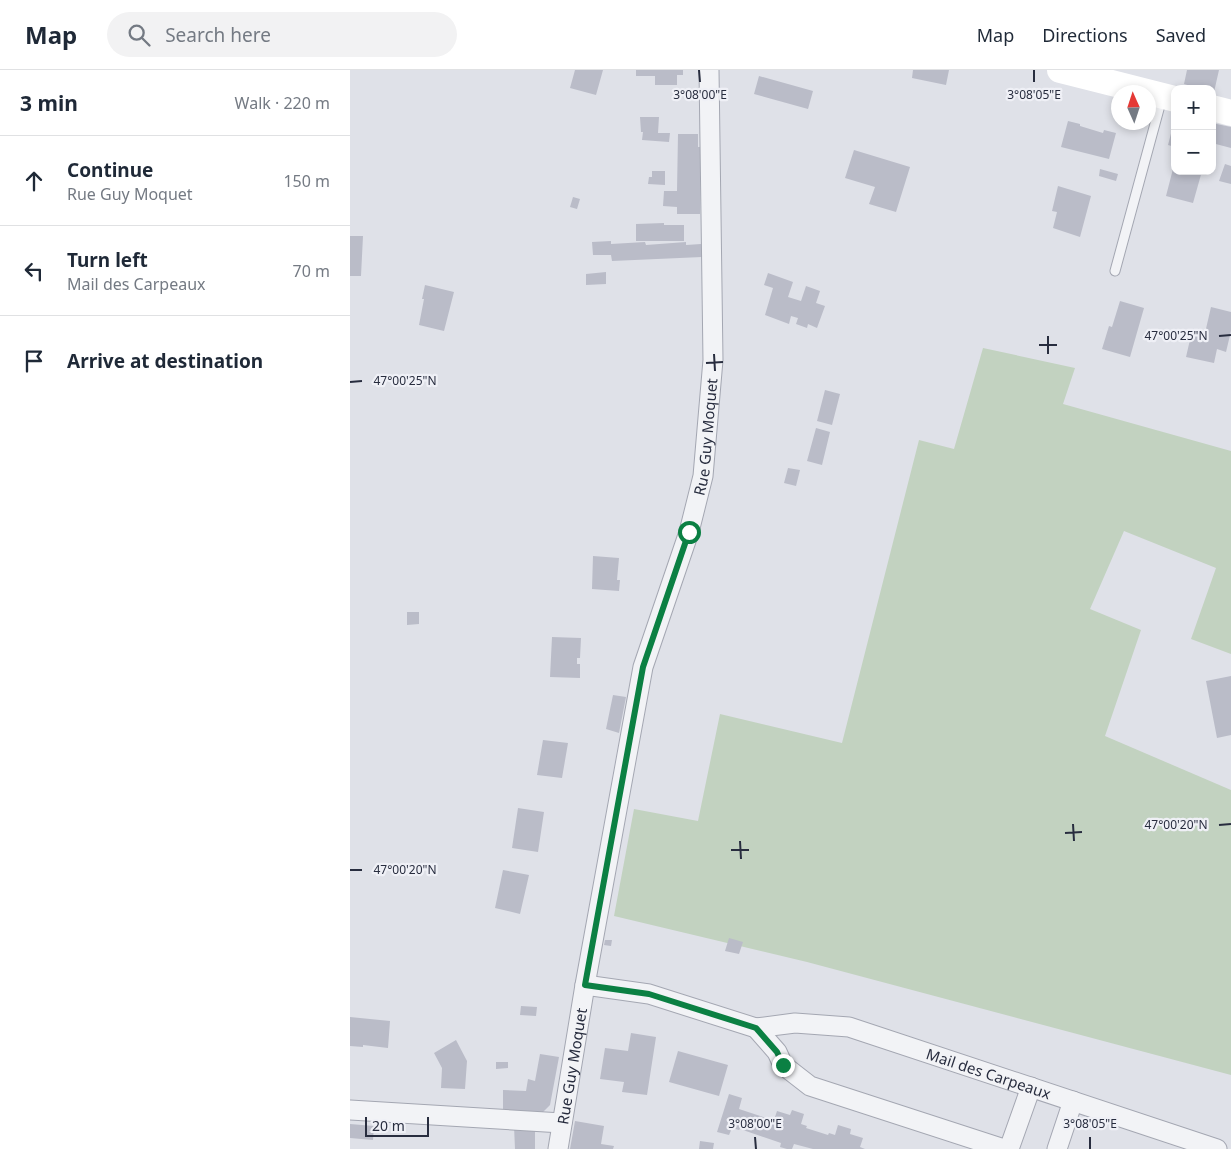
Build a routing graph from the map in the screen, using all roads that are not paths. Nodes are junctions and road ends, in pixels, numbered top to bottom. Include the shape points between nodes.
1 (709, 70) edge
2 (1060, 70) edge
3 (1169, 97) edge
4 (1216, 109) edge
5 (1231, 113) edge
6 (1115, 271) dead end
7 (585, 985) junction
8 (756, 1028) junction
9 (1031, 1087) junction
10 (1073, 1101) junction
11 (350, 1110) edge
12 (562, 1123) junction
13 (558, 1149) edge
14 (1004, 1149) edge
15 (1009, 1149) edge
16 (1057, 1149) edge
17 (1217, 1149) edge

1 - 7 street, Rue Guy Moquet via 713,360 703,476 689,532 643,667
2 - 3 main road
3 - 6 lane
4 - 5 main road
7 - 8 street, Mail des Carpeaux via 649,994
7 - 12 street, Rue Guy Moquet
8 - 9 street, Mail des Carpeaux via 795,1023 849,1028
8 - 14 street via 777,1052 783,1065 810,1086
9 - 10 street, Mail des Carpeaux
9 - 15 street
10 - 16 street
10 - 17 street, Mail des Carpeaux
11 - 12 street
12 - 13 street, Rue Guy Moquet

